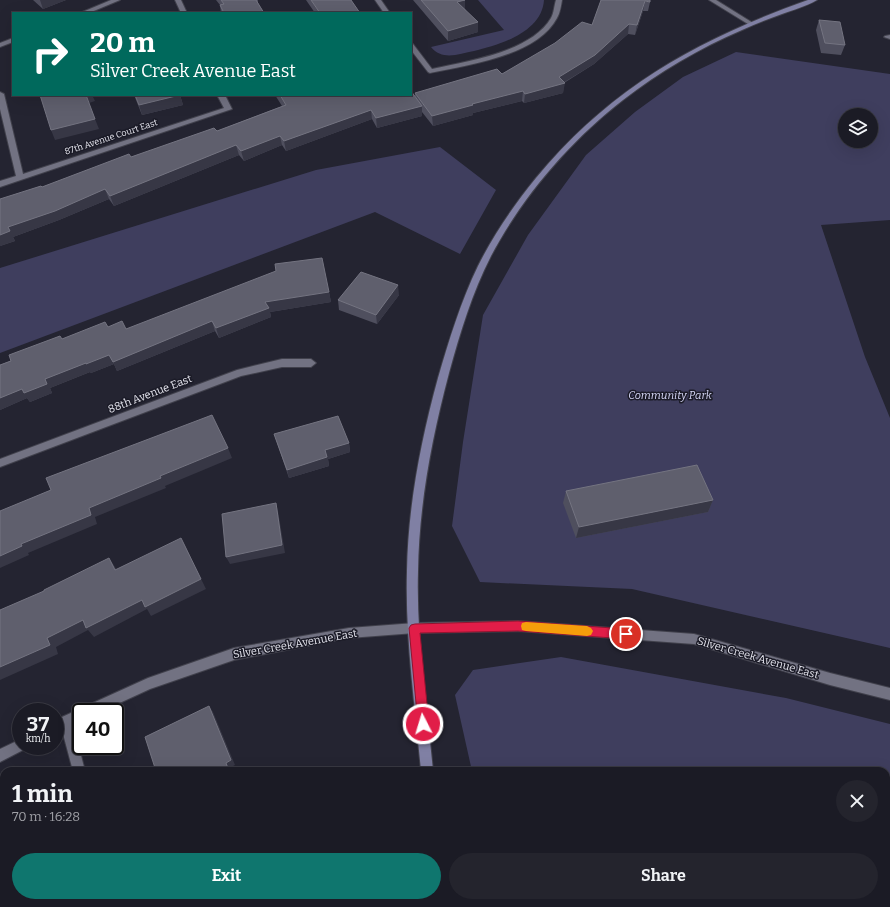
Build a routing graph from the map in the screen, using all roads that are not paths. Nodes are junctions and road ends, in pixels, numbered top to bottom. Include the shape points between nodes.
1 (117, 0) edge
2 (178, 0) edge
3 (378, 0) edge
4 (559, 0) edge
5 (712, 0) edge
6 (814, 0) edge
7 (86, 12) edge
8 (184, 12) edge
9 (386, 12) edge
10 (750, 23) junction
11 (12, 40) edge
12 (0, 45) edge
13 (412, 46) edge
14 (0, 94) edge
15 (222, 96) edge
16 (20, 177) junction
17 (0, 184) edge
18 (311, 363) dead end
19 (0, 462) edge
20 (415, 628) junction
21 (890, 694) edge
22 (106, 703) edge
23 (64, 734) edge
24 (12, 750) edge
25 (0, 756) edge
26 (77, 767) edge
27 (428, 767) edge

1 - 7 street
2 - 8 street
3 - 9 street
4 - 13 street via 557,10 547,28 529,41 506,52 430,71
5 - 10 street
6 - 10 street
10 - 20 street via 708,42 656,72 604,111 541,175 508,221 483,264 454,336 430,424 418,491 412,573
11 - 12 street
14 - 16 street
15 - 16 street, 87th Avenue Court East via 228,109
16 - 17 street, 87th Avenue Court East
18 - 19 street, 88th Avenue East via 282,363 240,373
20 - 21 street, Silver Creek Avenue East via 518,626 694,639
20 - 22 street, Silver Creek Avenue East via 349,632 234,654 148,684
20 - 27 street
23 - 26 street
24 - 25 street

